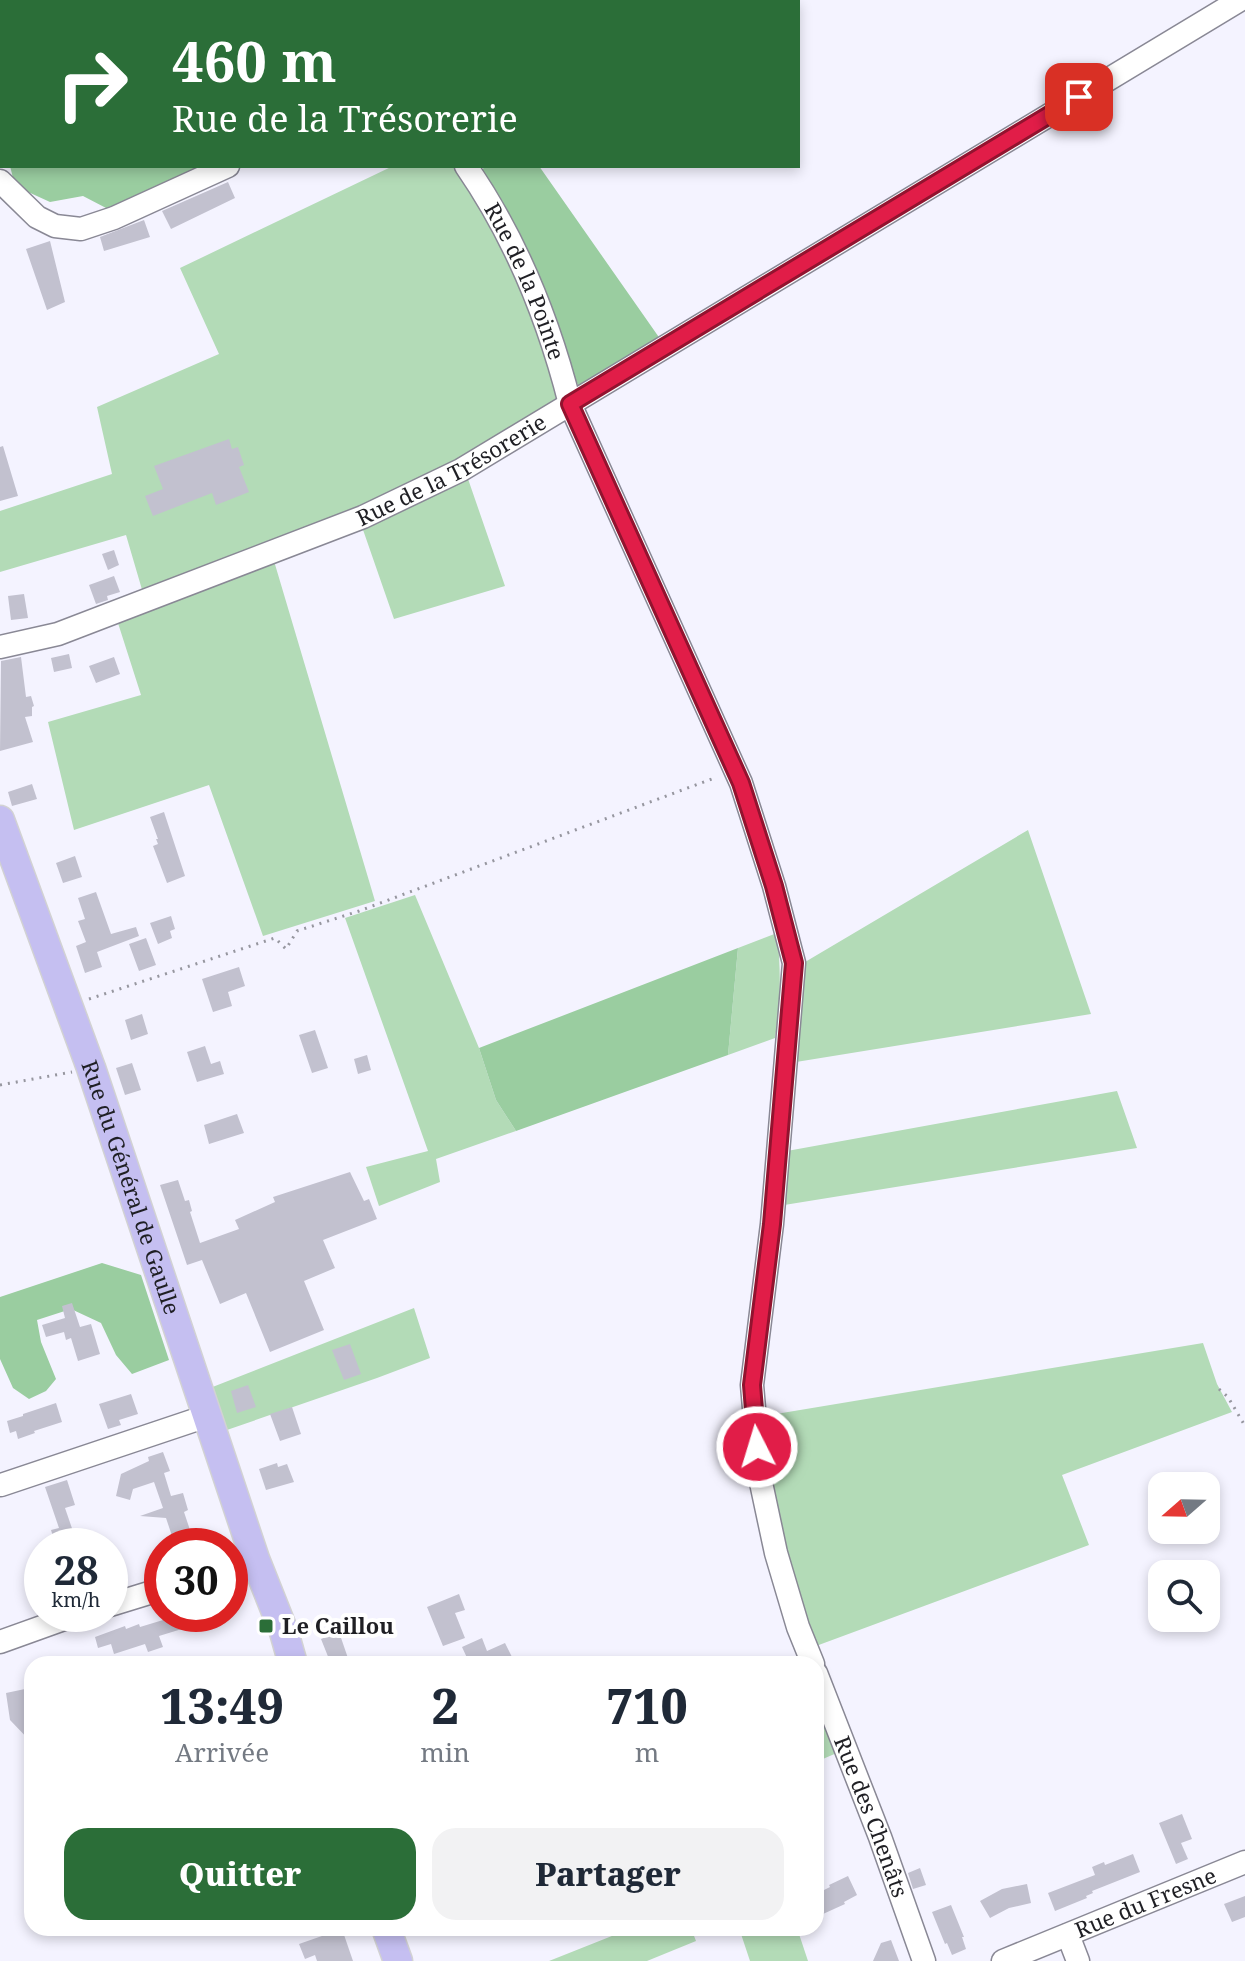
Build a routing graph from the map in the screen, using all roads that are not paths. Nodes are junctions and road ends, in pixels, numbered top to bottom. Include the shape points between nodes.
1 (1240, 0) edge
2 (224, 168) edge
3 (467, 168) edge
4 (0, 181) edge
5 (570, 404) junction
6 (0, 647) edge
7 (0, 820) edge
8 (207, 1416) junction
9 (1, 1485) edge
10 (234, 1528) edge
11 (248, 1573) edge
12 (28, 1632) edge
13 (0, 1642) edge
14 (291, 1656) edge
15 (810, 1656) edge
16 (824, 1694) edge
17 (1245, 1862) edge
18 (1068, 1935) junction
19 (389, 1936) edge
20 (398, 1961) edge
21 (924, 1961) edge
22 (1003, 1961) edge
23 (1078, 1961) edge

1 - 5 street, Rue de la Trésorerie
2 - 4 street via 81,229 37,217
3 - 5 street, Rue de la Pointe via 532,290
5 - 6 street, Rue de la Trésorerie via 461,470 363,517 58,634
5 - 15 street via 735,770 794,963 752,1385 760,1478 776,1553
7 - 8 main road, Rue du Général de Gaulle via 91,1068
8 - 9 street
8 - 10 main road, Rue du Général de Gaulle
11 - 14 main road, Rue du Général de Gaulle via 284,1632
12 - 13 street
16 - 21 street, Rue des Chenâts
17 - 18 street, Rue du Fresne
18 - 22 street, Rue du Fresne
18 - 23 street
19 - 20 main road

